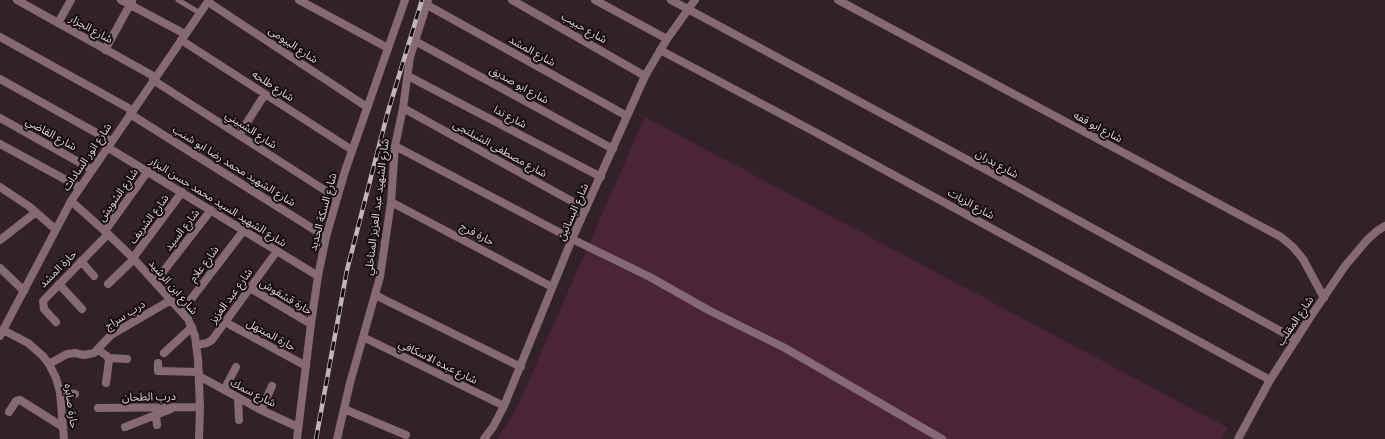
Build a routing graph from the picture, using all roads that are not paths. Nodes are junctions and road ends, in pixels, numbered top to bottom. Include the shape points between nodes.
1 (17, 0) edge
2 (71, 0) edge
3 (121, 0) edge
4 (178, 0) edge
5 (299, 0) edge
6 (405, 0) edge
7 (512, 0) edge
8 (595, 0) edge
9 (671, 0) edge
10 (695, 0) edge
11 (838, 0) edge
12 (208, 1) edge
13 (131, 2) edge
14 (427, 2) edge
15 (688, 9) junction
16 (200, 13) junction
17 (58, 23) junction
18 (0, 37) edge
19 (183, 37) junction
20 (667, 39) junction
21 (415, 41) junction
22 (388, 48) junction
23 (105, 50) junction
24 (660, 50) junction
25 (408, 76) junction
26 (645, 76) junction
27 (0, 79) edge
28 (154, 79) junction
29 (266, 94) junction
30 (367, 108) junction
31 (403, 108) junction
32 (131, 112) junction
33 (627, 116) junction
34 (0, 118) edge
35 (239, 135) junction
36 (0, 144) edge
37 (109, 144) junction
38 (395, 146) junction
39 (613, 149) junction
40 (352, 150) junction
41 (91, 169) junction
42 (148, 171) junction
43 (601, 177) junction
44 (0, 187) edge
45 (79, 187) junction
46 (182, 192) junction
47 (337, 198) junction
48 (71, 201) junction
49 (391, 202) junction
50 (586, 209) junction
51 (211, 210) junction
52 (36, 212) junction
53 (1385, 226) edge
54 (55, 230) junction
55 (244, 230) junction
56 (107, 233) junction
57 (326, 237) junction
58 (572, 239) junction
59 (0, 240) edge
60 (277, 251) junction
61 (134, 259) junction
62 (81, 262) junction
63 (0, 268) edge
64 (94, 276) dead end
65 (318, 276) junction
66 (155, 282) junction
67 (58, 284) junction
68 (108, 284) dead end
69 (552, 286) junction
70 (250, 288) junction
71 (24, 291) junction
72 (375, 295) junction
73 (1324, 298) junction
74 (172, 300) junction
75 (82, 309) dead end
76 (182, 312) junction
77 (56, 322) dead end
78 (225, 322) junction
79 (311, 324) junction
80 (192, 327) junction
81 (2, 333) edge
82 (363, 337) junction
83 (1295, 339) junction
84 (196, 346) junction
85 (98, 350) junction
86 (164, 353) dead end
87 (109, 358) junction
88 (126, 359) dead end
89 (158, 363) dead end
90 (49, 364) junction
91 (306, 366) junction
92 (236, 367) dead end
93 (520, 367) junction
94 (199, 374) junction
95 (1270, 380) junction
96 (106, 383) dead end
97 (272, 386) dead end
98 (224, 390) junction
99 (60, 392) junction
100 (75, 394) dead end
101 (238, 398) junction
102 (504, 406) junction
103 (176, 407) junction
104 (200, 407) junction
105 (98, 408) dead end
106 (344, 409) junction
107 (261, 410) junction
108 (9, 412) dead end
109 (156, 415) junction
110 (239, 420) dead end
111 (157, 425) dead end
112 (63, 427) junction
113 (125, 427) dead end
114 (298, 427) junction
115 (406, 435) dead end
116 (64, 439) edge
117 (199, 439) edge
118 (203, 439) edge
119 (296, 439) edge
120 (337, 439) edge
121 (484, 439) edge
122 (942, 439) edge
123 (1238, 439) edge

1 - 17 street, شارع الجزار
2 - 17 street
3 - 13 street, شارع طلحه
4 - 16 lane
5 - 22 street
6 - 22 street, شارع السكة الحديد
7 - 26 street, شارع حبيب
8 - 20 street
9 - 15 street, شارع بدران
10 - 15 street, شارع البساتين
11 - 73 street, شارع ابو قفه via 1281,237 1301,256
12 - 16 street, شارع انور السادات
12 - 30 street, شارع البيومى
13 - 19 street, شارع طلحه
13 - 23 street
14 - 21 street, شارع الشهيد عبد العزيز المناخلي
14 - 33 street, شارع المشد
15 - 20 street, شارع البساتين
15 - 83 street, شارع بدران
16 - 19 street, شارع انور السادات
17 - 23 street, شارع الجزار
18 - 32 street, شارع الشهيد محمد رضا ابو شنب
19 - 28 street, شارع انور السادات
19 - 29 street, شارع طلحه
20 - 24 street, شارع البساتين
21 - 25 street, شارع الشهيد عبد العزيز المناخلي
21 - 39 street, شارع ابو صديق
22 - 30 street, شارع السكة الحديد
23 - 28 street, شارع الجزار
24 - 26 street, شارع البساتين
24 - 95 street, شارع الزيات via 827,138
25 - 31 street, شارع الشهيد عبد العزيز المناخلي
25 - 43 street, شارع ندا
26 - 33 street, شارع البساتين
27 - 37 street, شارع الشهيد السيد محمد حسن البزار
28 - 32 street, شارع انور السادات
28 - 35 street, شارع الشبيني
29 - 35 street
29 - 40 street, شارع طلحه
30 - 40 street, شارع السكة الحديد
31 - 38 street, شارع الشهيد عبد العزيز المناخلي
31 - 50 street, شارع مصطفى الشبلنجى
32 - 37 street, شارع انور السادات
32 - 57 street, شارع الشهيد محمد رضا ابو شنب
33 - 39 street, شارع البساتين
34 - 41 street, شارع القاضي
35 - 47 street, شارع الشبيني
36 - 45 street
37 - 41 street, شارع انور السادات
37 - 42 street, شارع الشهيد السيد محمد حسن البزار
38 - 49 street, شارع الشهيد عبد العزيز المناخلي
38 - 58 street
39 - 43 street, شارع البساتين
40 - 47 street, شارع السكة الحديد
41 - 45 street, شارع انور السادات
42 - 46 street, شارع الشهيد السيد محمد حسن البزار
42 - 56 street, شارع الشويش
43 - 50 street, شارع البساتين
44 - 52 street
45 - 48 street, شارع انور السادات
46 - 51 street, شارع الشهيد السيد محمد حسن البزار
46 - 61 street, شارع الشريف
47 - 57 street, شارع السكة الحديد
48 - 54 street, شارع انور السادات
48 - 56 street, شارع ابن الرشيد
49 - 69 street, حارة فرج
49 - 72 street, شارع الشهيد عبد العزيز المناخلي
50 - 58 street, شارع البساتين
51 - 55 street, شارع الشهيد السيد محمد حسن البزار
51 - 66 street, شارع السيد
52 - 54 street
52 - 59 street
53 - 73 street, شارع المقلب via 1367,240 1345,266
54 - 71 street, شارع انور السادات
55 - 60 street, شارع الشهيد السيد محمد حسن البزار
55 - 76 street, شارع علام
56 - 61 street, شارع ابن الرشيد
56 - 62 street, حارة المشد
57 - 65 street, شارع السكة الحديد
58 - 69 street, شارع البساتين
58 - 122 street via 785,348
60 - 65 street, شارع الشهيد السيد محمد حسن البزار
60 - 70 street, شارع عبد العزيز
61 - 66 street, شارع ابن الرشيد
61 - 68 street, شارع الشريف
62 - 64 street
62 - 67 street, حارة المشد
63 - 71 street
65 - 79 street, شارع السكة الحديد
66 - 74 street, شارع ابن الرشيد
67 - 75 street
67 - 77 street, حارة المشد via 42,304
69 - 93 street, شارع البساتين
70 - 78 street, شارع عبد العزيز
70 - 79 street, حارة قشقوش
71 - 81 street, شارع انور السادات
72 - 82 street, شارع الشهيد عبد العزيز المناخلي
72 - 93 street
73 - 83 street, شارع المقلب
74 - 76 street, شارع ابن الرشيد
74 - 85 street, درب سراج via 117,332
76 - 80 street, شارع ابن الرشيد
78 - 84 street, شارع عبد العزيز via 212,340
78 - 91 street, حارة المبتهل
79 - 91 street, شارع السكة الحديد
80 - 84 street, شارع ابن الرشيد
80 - 86 street
81 - 90 street, حارة صابره via 28,343
82 - 102 street, شارع عبده الاسكافي
82 - 106 street, شارع الشهيد عبد العزيز المناخلي
83 - 95 street, شارع المقلب
84 - 94 street, شارع ابن الرشيد
85 - 87 street
85 - 90 street via 84,356 67,354
87 - 88 street
87 - 96 street
89 - 94 street via 158,370
90 - 99 street, حارة صابره
91 - 114 street, شارع السكة الحديد
92 - 98 street
93 - 102 street, شارع البساتين
94 - 98 street, شارع سمك
94 - 104 street, شارع ابن الرشيد
95 - 123 street, شارع المقلب
97 - 107 street
98 - 101 street, شارع سمك
99 - 100 street
99 - 112 street, حارة صابره
101 - 107 street, شارع سمك
101 - 110 street
102 - 121 street, شارع البساتين
103 - 104 street, درب الطحان
103 - 105 street, درب الطحان
103 - 109 street
104 - 117 street, شارع ابن الرشيد
106 - 115 street
106 - 120 street, شارع الشهيد عبد العزيز المناخلي
107 - 114 street, شارع سمك
108 - 112 street via 16,401 20,400
109 - 111 street
109 - 113 street
112 - 116 street, حارة صابره
114 - 119 street, شارع السكة الحديد
117 - 118 street

